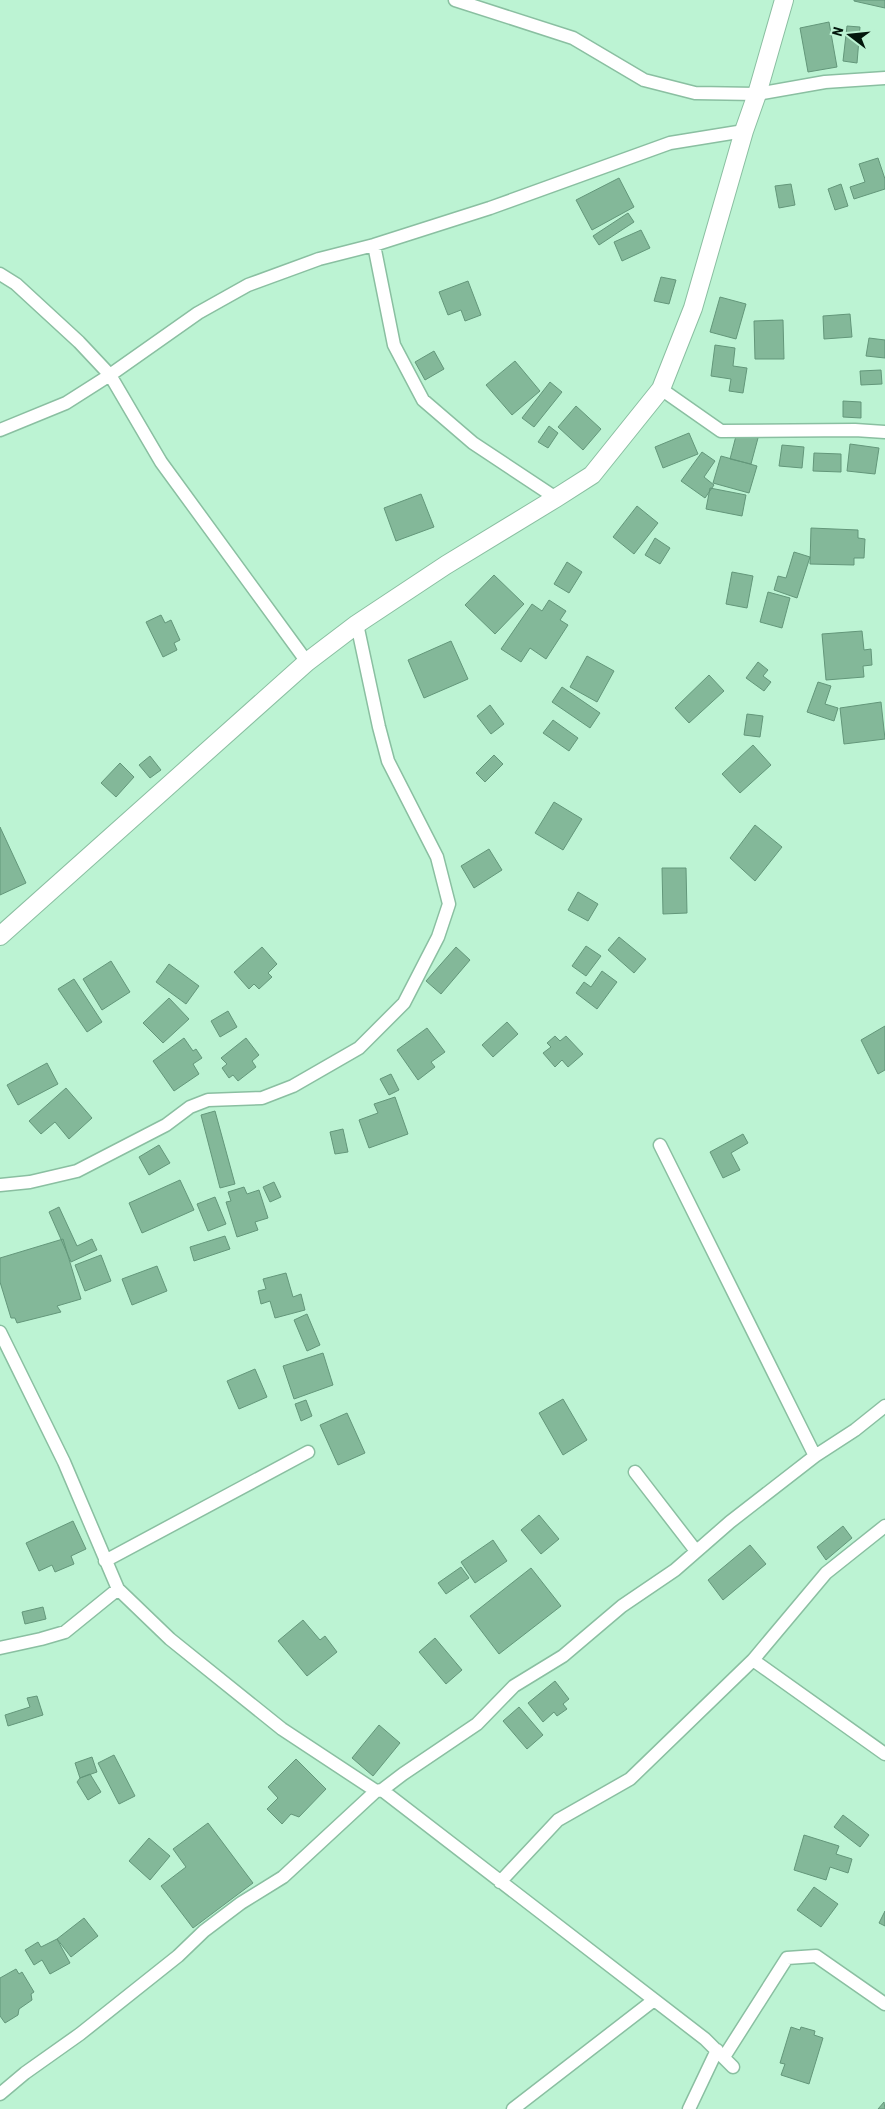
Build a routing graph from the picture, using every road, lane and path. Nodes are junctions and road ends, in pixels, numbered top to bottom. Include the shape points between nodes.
1 (455, 0) edge
2 (784, 0) edge
3 (885, 78) edge
4 (757, 94) junction
5 (744, 131) junction
6 (374, 246) junction
7 (0, 274) edge
8 (110, 375) junction
9 (660, 389) junction
10 (0, 430) edge
11 (885, 432) edge
12 (556, 498) junction
13 (357, 624) junction
14 (307, 662) junction
15 (0, 936) edge
16 (660, 1145) dead end
17 (0, 1185) edge
18 (0, 1332) edge
19 (885, 1406) edge
20 (308, 1452) dead end
21 (815, 1456) junction
22 (635, 1472) dead end
23 (885, 1526) edge
24 (696, 1551) junction
25 (105, 1561) junction
26 (118, 1589) junction
27 (1, 1645) edge
28 (753, 1660) junction
29 (885, 1754) edge
30 (379, 1791) junction
31 (500, 1882) junction
32 (654, 2000) junction
33 (885, 2004) edge
34 (720, 2054) junction
35 (734, 2067) dead end
36 (0, 2094) edge
37 (513, 2109) edge
38 (688, 2109) edge

1 - 4 street via 573,38 644,80 695,94
2 - 4 street
3 - 4 street via 824,82
4 - 5 street
5 - 6 street via 670,143
5 - 9 street via 693,308
6 - 8 street via 319,259 248,285 198,314
6 - 12 street via 394,345 423,400 473,443
7 - 8 street via 16,284
8 - 10 street via 66,403
8 - 14 street via 161,462
9 - 11 street via 722,431
9 - 12 street via 592,474
12 - 13 street
13 - 14 street
13 - 17 street via 388,761 437,856 449,904 438,937 404,1003 359,1048 294,1086 262,1098 208,1100 190,1106 166,1125 77,1171
14 - 15 street
16 - 21 street
18 - 25 street via 64,1462
19 - 21 street
20 - 25 street
21 - 24 street
22 - 24 street
23 - 28 street via 826,1573
24 - 30 street via 675,1570 622,1606 563,1656 514,1686 477,1724
25 - 26 street
26 - 27 street via 65,1632 41,1640
26 - 30 street via 170,1639 282,1729
28 - 29 street
28 - 31 street via 630,1779 558,1820
30 - 31 street
30 - 36 street via 283,1877 204,1931 178,1956
31 - 32 street
32 - 34 street
32 - 37 street
33 - 34 street via 816,1956 787,1958
34 - 35 street
34 - 38 street

